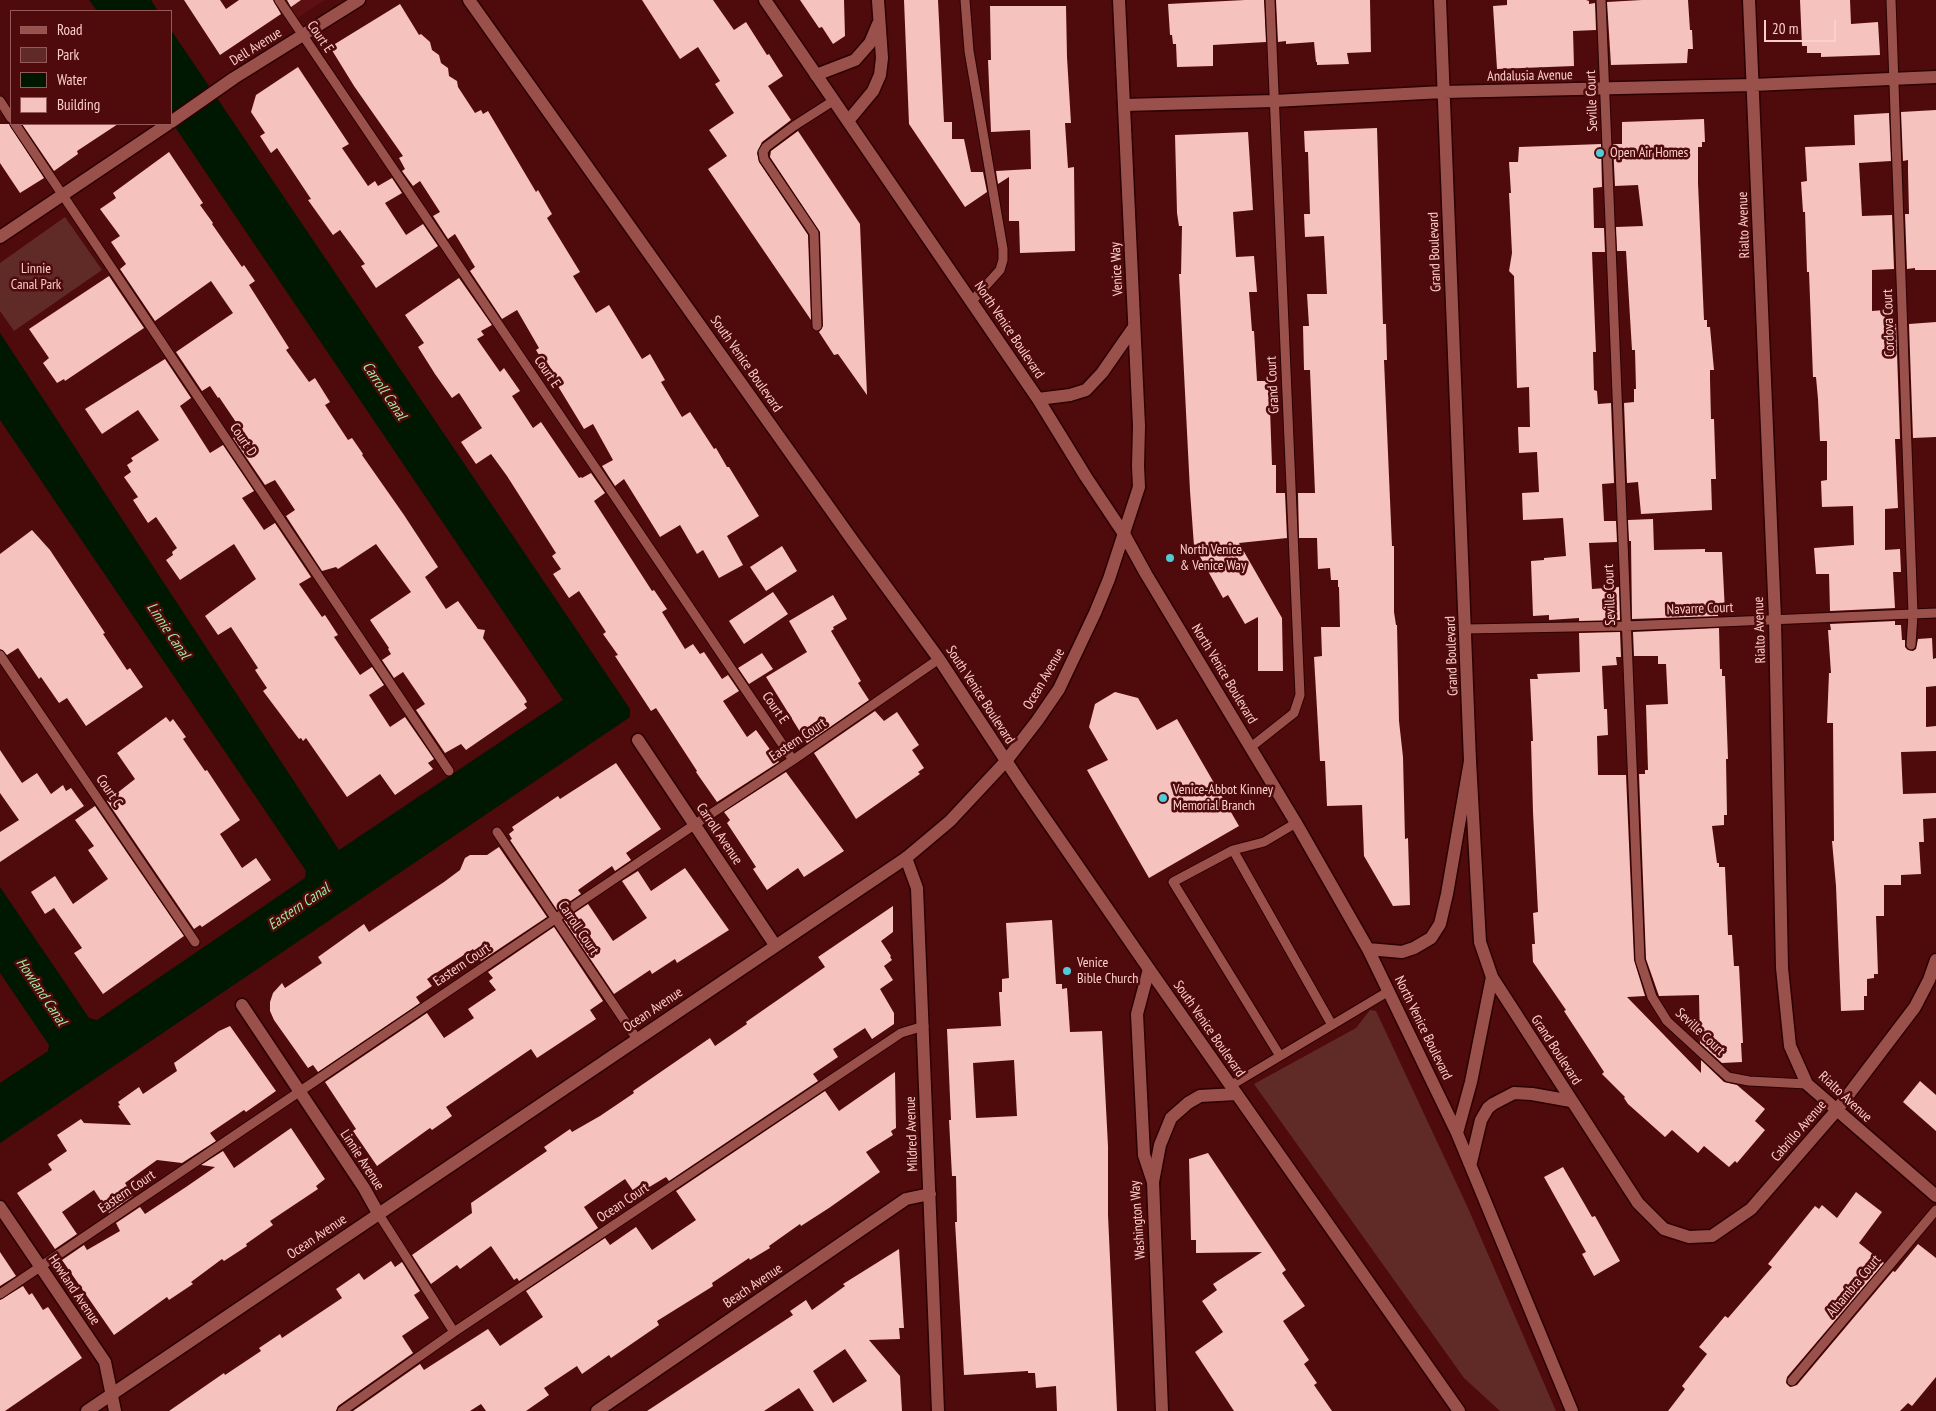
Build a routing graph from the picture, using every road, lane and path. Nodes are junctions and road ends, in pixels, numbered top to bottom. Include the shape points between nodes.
1 (279, 0) edge
2 (359, 0) edge
3 (469, 0) edge
4 (765, 0) edge
5 (878, 0) edge
6 (966, 0) edge
7 (1120, 0) edge
8 (1270, 0) edge
9 (1440, 0) edge
10 (1601, 0) edge
11 (1749, 0) edge
12 (1891, 0) edge
13 (878, 22) junction
14 (302, 36) junction
15 (816, 75) junction
16 (1936, 77) edge
17 (1895, 79) junction
18 (1753, 85) junction
19 (1605, 90) junction
20 (1443, 92) junction
21 (0, 101) edge
22 (833, 101) junction
23 (1274, 101) junction
24 (1124, 105) junction
25 (10, 116) edge
26 (172, 121) edge
27 (848, 121) junction
28 (16, 125) edge
29 (166, 125) edge
30 (63, 195) junction
31 (0, 237) edge
32 (972, 301) junction
33 (818, 326) dead end
34 (1134, 327) junction
35 (1038, 399) junction
36 (1124, 534) junction
37 (1936, 613) edge
38 (1913, 614) junction
39 (1775, 619) junction
40 (1625, 626) junction
41 (1466, 629) junction
42 (1912, 645) dead end
43 (0, 655) edge
44 (939, 659) junction
45 (638, 740) dead end
46 (1251, 747) junction
47 (794, 760) junction
48 (1006, 761) junction
49 (1470, 761) junction
50 (449, 771) dead end
51 (1296, 823) junction
52 (694, 825) junction
53 (497, 832) dead end
54 (1233, 850) junction
55 (906, 858) junction
56 (555, 918) junction
57 (195, 942) dead end
58 (774, 945) junction
59 (1368, 949) junction
60 (1936, 960) edge
61 (1149, 969) junction
62 (1492, 977) junction
63 (1389, 991) junction
64 (242, 1005) dead end
65 (1332, 1025) junction
66 (924, 1026) junction
67 (636, 1039) junction
68 (1280, 1056) junction
69 (1807, 1084) junction
70 (1233, 1090) junction
71 (299, 1092) junction
72 (1571, 1102) junction
73 (1836, 1111) junction
74 (1457, 1133) junction
75 (1471, 1162) junction
76 (1153, 1182) junction
77 (930, 1194) junction
78 (1936, 1196) edge
79 (0, 1207) edge
80 (1936, 1210) edge
81 (378, 1213) junction
82 (1689, 1237) joint
83 (40, 1267) junction
84 (0, 1294) edge
85 (454, 1332) junction
86 (1792, 1381) dead end
87 (112, 1395) junction
88 (87, 1411) edge
89 (115, 1411) edge
90 (342, 1411) edge
91 (597, 1411) edge
92 (938, 1411) edge
93 (1162, 1411) edge
94 (1459, 1411) edge
95 (1572, 1411) edge

1 - 14 lane, Court E
2 - 14 street, Dell Avenue
3 - 44 street, South Venice Boulevard
4 - 15 street, North Venice Boulevard
5 - 13 street
6 - 32 lane via 969,51 1003,249 1000,270
7 - 24 street, Venice Way
8 - 23 lane, Grand Court
9 - 20 street, Grand Boulevard
10 - 19 lane, Seville Court
11 - 18 street, Rialto Avenue
12 - 17 lane, Cordova Court
13 - 15 street via 870,43 855,60
13 - 27 street via 882,58 880,75 873,91
14 - 26 street, Dell Avenue
14 - 47 lane, Court E
15 - 22 street, North Venice Boulevard
16 - 17 street, Andalusia Avenue
17 - 18 street, Andalusia Avenue
17 - 38 lane, Cordova Court
18 - 19 street, Andalusia Avenue
18 - 39 street, Rialto Avenue
19 - 20 street, Andalusia Avenue
19 - 40 lane, Seville Court
20 - 23 street, Andalusia Avenue
20 - 41 street, Grand Boulevard
21 - 25 lane
22 - 27 street, North Venice Boulevard
22 - 33 lane via 794,126 763,152 764,159 814,233
23 - 24 street, Andalusia Avenue
23 - 46 lane, Grand Court via 1300,694 1294,713
24 - 34 street, Venice Way
27 - 32 street, North Venice Boulevard
28 - 30 lane, Court D
29 - 30 street, Dell Avenue
30 - 31 street, Dell Avenue
30 - 50 lane, Court D
32 - 35 street, North Venice Boulevard
34 - 35 street via 1086,390
34 - 36 street, Venice Way via 1139,487
35 - 36 street, North Venice Boulevard
36 - 46 street, North Venice Boulevard
36 - 48 street, Ocean Avenue via 1095,613 1066,676
37 - 38 lane, Navarre Court
38 - 39 lane, Navarre Court
38 - 42 lane, Cordova Court
39 - 40 lane, Navarre Court
39 - 69 street, Rialto Avenue via 1782,968 1790,1046
40 - 41 lane, Navarre Court
40 - 69 lane, Seville Court via 1640,960 1652,997 1667,1022 1728,1077 1749,1082
41 - 49 street, Grand Boulevard
43 - 57 lane, Court C
44 - 47 lane, Eastern Court
44 - 48 street, South Venice Boulevard
45 - 52 street, Carroll Avenue
46 - 51 street, North Venice Boulevard
47 - 52 lane, Eastern Court
48 - 55 street, Ocean Avenue via 950,821
48 - 61 street, South Venice Boulevard
49 - 59 street via 1440,924 1431,938 1414,948 1402,952
49 - 62 street, Grand Boulevard via 1480,942
51 - 54 lane via 1264,842
51 - 59 street, North Venice Boulevard
52 - 56 lane, Eastern Court
52 - 58 street, Carroll Avenue
53 - 56 lane, Carroll Court
54 - 65 lane
54 - 68 lane via 1173,882
55 - 58 street, Ocean Avenue
55 - 66 street, Mildred Avenue via 917,888
56 - 67 lane, Carroll Court
56 - 71 lane, Eastern Court
58 - 67 street, Ocean Avenue
59 - 63 street, North Venice Boulevard
60 - 73 street, Cabrillo Avenue via 1915,1007
61 - 70 street, South Venice Boulevard
61 - 76 street, Washington Way via 1137,1014 1144,1155
62 - 72 street, Grand Boulevard
62 - 74 street
63 - 65 lane
63 - 74 street, North Venice Boulevard
64 - 71 street, Linnie Avenue
65 - 68 lane
66 - 77 street, Mildred Avenue
66 - 85 lane, Ocean Court via 901,1033
67 - 81 street, Ocean Avenue
68 - 70 lane
69 - 73 street, Rialto Avenue
70 - 76 street via 1200,1096 1171,1118 1160,1145
70 - 94 street, South Venice Boulevard
71 - 81 street, Linnie Avenue
71 - 83 lane, Eastern Court
72 - 75 street via 1514,1093 1493,1104 1482,1120
72 - 82 street, Grand Boulevard via 1638,1202 1664,1229
73 - 78 street, Rialto Avenue
73 - 82 street, Cabrillo Avenue via 1751,1209 1712,1236
74 - 75 street, North Venice Boulevard
75 - 95 street, North Venice Boulevard
76 - 93 street, Washington Way
77 - 91 street, Beach Avenue via 906,1198
77 - 92 street, Mildred Avenue
79 - 83 street, Howland Avenue
80 - 86 lane, Alhambra Court
81 - 85 lane, Linnie Avenue
81 - 87 street, Ocean Avenue
83 - 84 lane, Eastern Court
83 - 87 street, Howland Avenue via 105,1362
85 - 90 lane, Ocean Court
87 - 88 street, Ocean Avenue
87 - 89 street, Howland Avenue

